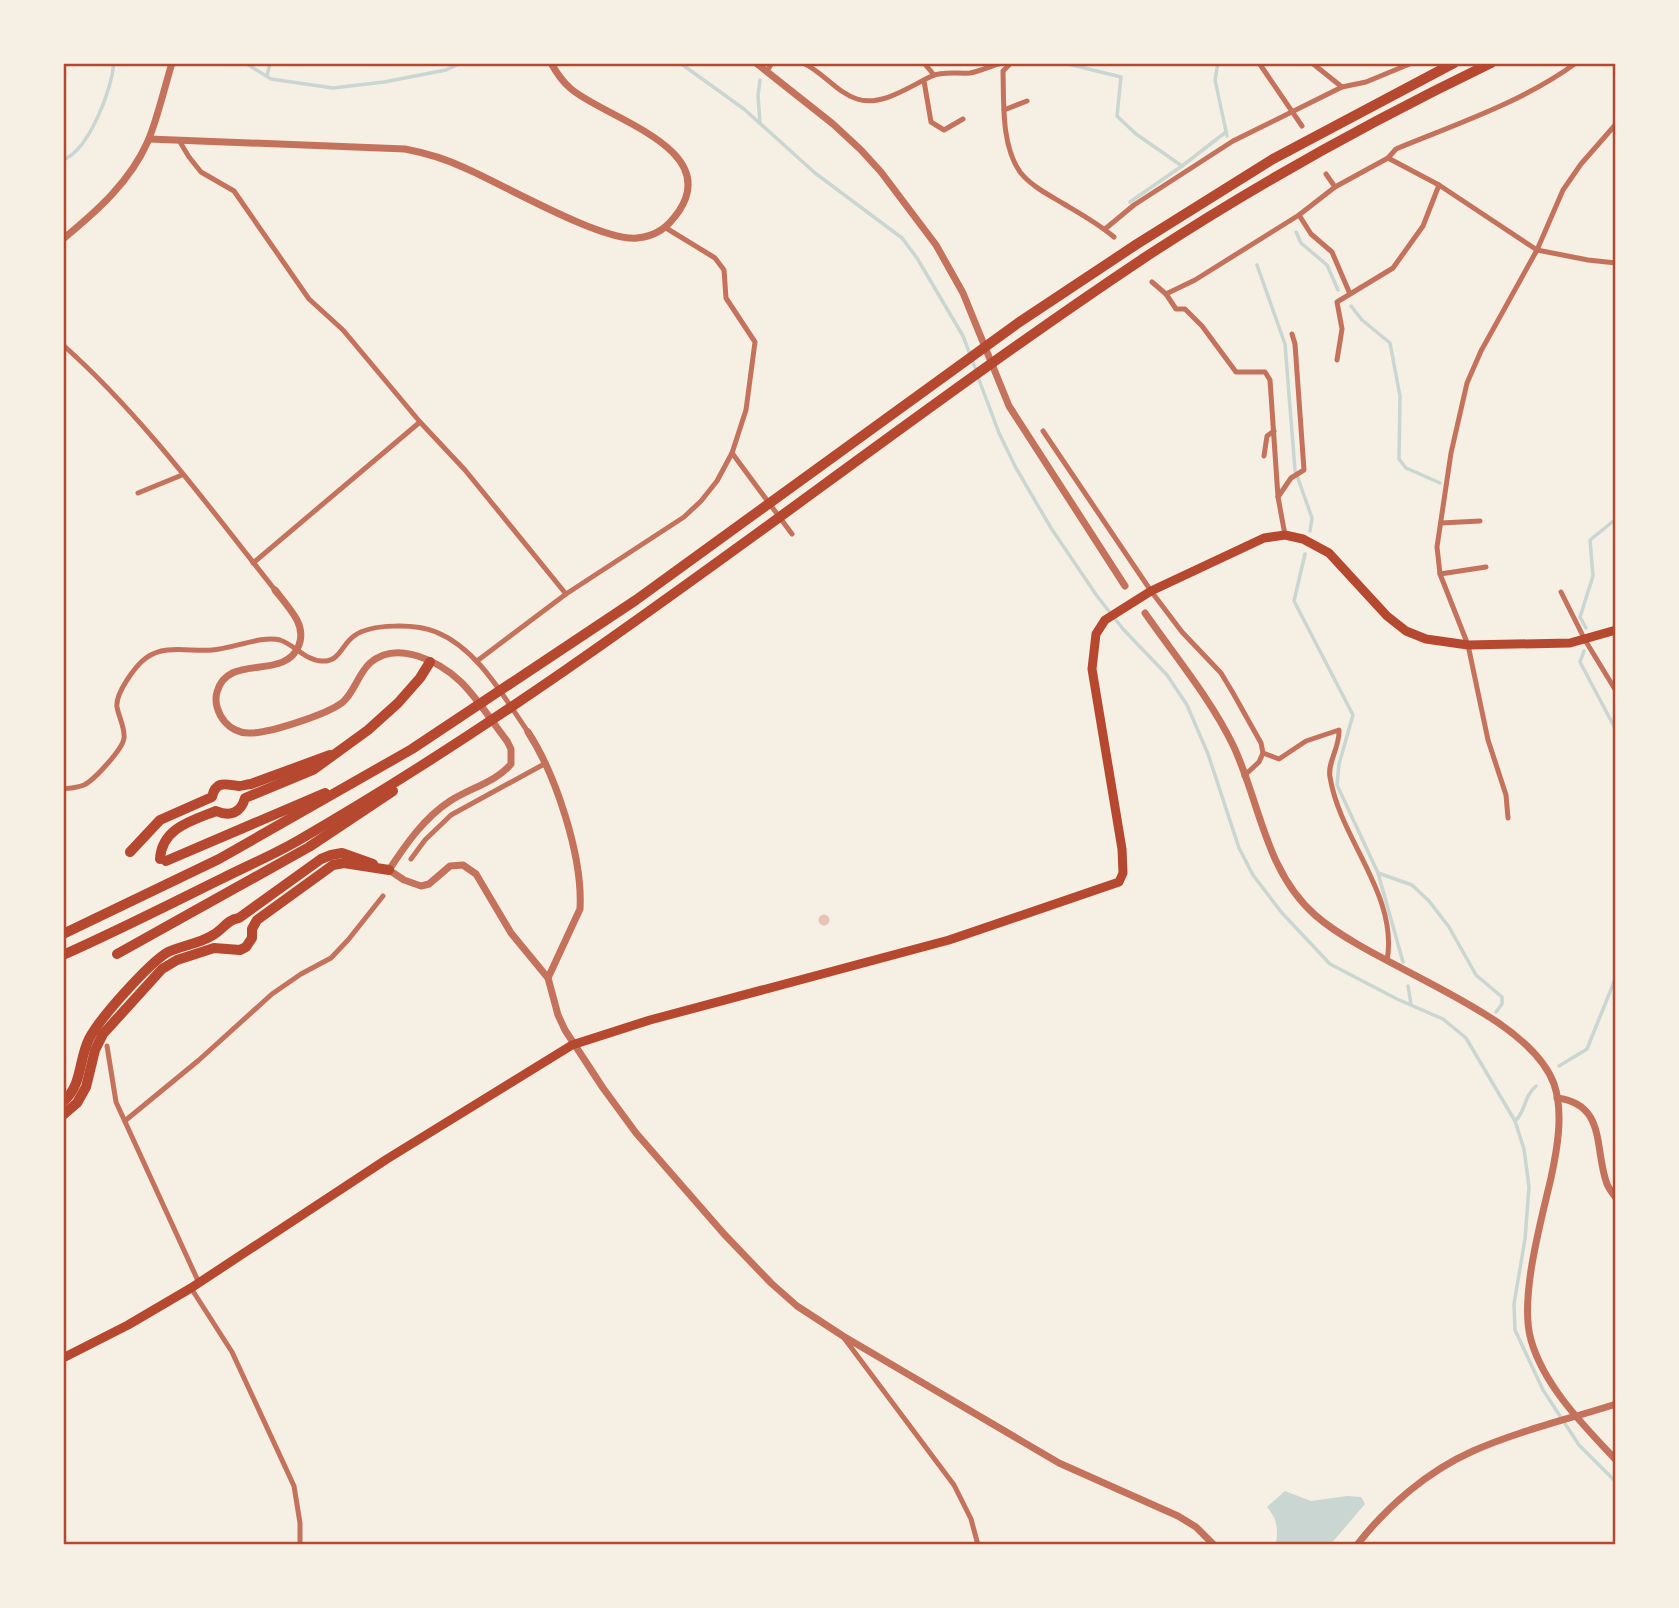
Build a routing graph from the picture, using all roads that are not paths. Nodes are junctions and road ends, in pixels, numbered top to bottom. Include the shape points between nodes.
1 (172, 63) edge
2 (551, 63) edge
3 (756, 63) edge
4 (772, 63) edge
5 (803, 63) edge
6 (924, 63) edge
7 (1001, 63) edge
8 (1011, 63) edge
9 (1178, 63) edge
10 (1183, 63) edge
11 (1259, 63) edge
12 (1312, 63) edge
13 (1412, 63) edge
14 (1454, 63) edge
15 (1491, 63) edge
16 (1576, 63) edge
17 (767, 71) junction
18 (934, 75) junction
19 (924, 81) junction
20 (1342, 87) junction
21 (1027, 101) dead end
22 (1004, 110) junction
23 (1291, 113) junction
24 (995, 117) dead end
25 (1005, 118) junction
26 (963, 119) dead end
27 (1616, 124) edge
28 (1302, 126) dead end
29 (149, 139) junction
30 (180, 142) junction
31 (1388, 158) junction
32 (1326, 174) dead end
33 (1439, 185) junction
34 (1335, 187) junction
35 (1299, 215) junction
36 (666, 228) junction
37 (1105, 229) junction
38 (1114, 237) dead end
39 (63, 239) edge
40 (1537, 250) junction
41 (1616, 262) edge
42 (1152, 282) dead end
43 (1166, 294) junction
44 (1350, 294) junction
45 (1292, 334) dead end
46 (63, 345) edge
47 (1337, 360) dead end
48 (420, 422) junction
49 (1043, 431) dead end
50 (1274, 431) junction
51 (732, 453) junction
52 (1264, 456) dead end
53 (182, 475) junction
54 (138, 493) dead end
55 (1278, 497) junction
56 (1480, 521) dead end
57 (1441, 523) junction
58 (792, 534) dead end
59 (1285, 535) junction
60 (253, 563) junction
61 (1486, 567) dead end
62 (1440, 573) junction
63 (1125, 586) dead end
64 (275, 590) joint
65 (1151, 592) junction
66 (1561, 592) dead end
67 (566, 594) junction
68 (1145, 613) dead end
69 (1616, 630) edge
70 (1585, 640) junction
71 (1468, 645) junction
72 (297, 650) junction
73 (477, 661) junction
74 (430, 662) junction
75 (1616, 691) edge
76 (528, 732) joint
77 (412, 749) junction
78 (336, 753) junction
79 (1263, 753) junction
80 (433, 758) junction
81 (546, 763) junction
82 (1244, 776) junction
83 (63, 789) edge
84 (1508, 818) dead end
85 (131, 852) dead end
86 (411, 859) dead end
87 (389, 870) junction
88 (383, 896) dead end
89 (63, 934) edge
90 (117, 954) dead end
91 (63, 955) edge
92 (1387, 961) junction
93 (548, 978) junction
94 (572, 1045) junction
95 (107, 1046) dead end
96 (1558, 1098) junction
97 (63, 1102) edge
98 (63, 1115) edge
99 (126, 1120) junction
100 (1616, 1198) edge
101 (195, 1285) junction
102 (843, 1336) junction
103 (63, 1358) edge
104 (1616, 1404) edge
105 (1616, 1460) edge
106 (300, 1545) edge
107 (978, 1545) edge
108 (1214, 1545) edge
109 (1357, 1545) edge

1 - 29 street
2 - 36 street via 570,89 652,135 676,155 688,186 685,201
3 - 17 street
4 - 17 street
5 - 19 street via 858,99 873,101
6 - 18 street
7 - 18 street via 973,72
8 - 22 street via 1003,71
9 - 10 street
11 - 23 street
12 - 20 street
13 - 20 street
14 - 77 highway via 1273,159 1137,244 1018,323 636,600
15 - 80 highway via 1369,124 1146,257 633,624
16 - 31 street via 1556,78 1396,149
17 - 63 street via 861,150 936,245 963,293 1009,406
18 - 19 street
19 - 26 street via 931,122 944,130
20 - 23 street
21 - 22 street
22 - 25 street
23 - 28 street
23 - 37 street via 1233,141 1133,205
24 - 25 street
25 - 37 street via 1019,170 1046,193
27 - 40 street via 1563,190
29 - 30 street
29 - 39 street via 113,195
30 - 36 street via 405,149 456,164 604,232 631,239
30 - 48 street via 201,172 234,191 309,299 343,330
31 - 33 street
31 - 34 street
32 - 34 street
33 - 40 street
33 - 44 street via 1423,226 1393,268
34 - 35 street
35 - 43 street
35 - 44 street via 1311,234 1332,252
36 - 51 street via 715,258 724,270 726,298 754,342 746,410
37 - 38 street
40 - 41 street
40 - 57 street via 1467,383
42 - 43 street
43 - 50 street via 1176,309 1185,309 1202,326 1236,372 1265,372 1270,380
44 - 47 street via 1337,302 1342,329
45 - 55 street via 1304,470 1291,478
46 - 53 street via 133,416
48 - 60 street
48 - 67 street
49 - 65 street
50 - 52 street via 1267,436
50 - 55 street
51 - 58 street
51 - 67 street via 717,481 684,517
53 - 54 street
53 - 60 street
55 - 59 street
56 - 57 street
57 - 62 street via 1437,547
59 - 65 main road via 1264,538
59 - 71 main road via 1329,553 1406,631
60 - 64 street
61 - 62 street
62 - 71 street
64 - 72 street via 298,622
65 - 79 street via 1221,673
65 - 94 main road via 1105,620 1096,634 1092,669 1122,849 1119,882 949,940
66 - 70 street
67 - 73 street
68 - 82 street via 1217,718
69 - 70 main road
70 - 71 main road
70 - 75 street
71 - 84 street
72 - 73 street via 315,660 331,660 361,632 417,626 445,636
72 - 74 street via 279,663 239,670 225,678 216,699 222,719 248,733 260,732 324,713 347,698 363,671 380,656 402,653
72 - 83 street via 277,639 212,650 157,651 143,660 117,698 124,741 116,754 92,780
73 - 76 street
74 - 78 highway via 398,703
74 - 87 street via 470,692 507,741 512,757 505,770 433,814
76 - 81 street
77 - 78 highway via 324,794 163,860 161,851 177,827 216,811 237,812 245,798 313,771
77 - 89 highway via 219,859
78 - 85 highway via 251,783 220,786 212,797 160,820
79 - 82 street
79 - 92 street via 1279,759 1306,741 1339,730 1329,773 1334,796 1375,885 1390,943
80 - 90 highway via 409,780 309,847
80 - 91 highway via 295,843
81 - 86 street via 450,814
81 - 93 street via 574,856 581,899
82 - 92 street via 1272,852 1296,894 1329,926
87 - 93 street via 421,886 450,866 470,868 516,939
87 - 97 highway via 342,853 331,855 212,936 159,958 96,1027 77,1083
87 - 98 highway via 333,865 257,920 246,947 214,948 167,964 103,1034 86,1087
88 - 99 street via 331,958 272,995
92 - 96 street via 1516,1035 1546,1068
93 - 94 street
94 - 101 main road
94 - 102 street via 636,1133 724,1234 797,1306
95 - 99 street via 116,1101
96 - 100 street via 1582,1106 1593,1118 1607,1185
96 - 105 street via 1556,1155 1530,1287 1528,1323 1536,1356 1552,1383
99 - 101 street
101 - 103 main road
101 - 106 street via 232,1352 294,1486
102 - 107 street via 954,1485
102 - 108 street via 1059,1463 1178,1516
104 - 109 street via 1473,1451 1431,1475 1390,1507

